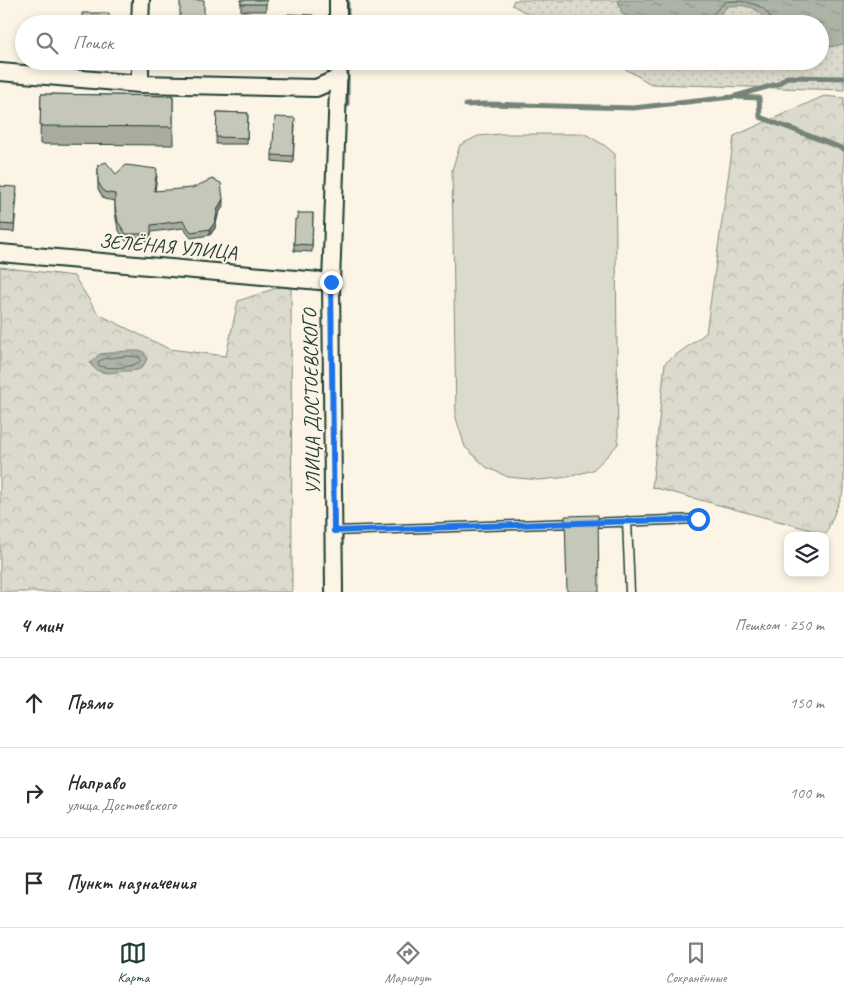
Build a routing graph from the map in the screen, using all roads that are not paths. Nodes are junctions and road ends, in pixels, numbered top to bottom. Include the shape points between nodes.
1 (141, 0) edge
2 (338, 0) edge
3 (140, 15) edge
4 (338, 15) edge
5 (140, 70) edge
6 (339, 70) edge
7 (0, 72) edge
8 (339, 78) junction
9 (140, 84) junction
10 (0, 253) edge
11 (331, 282) junction
12 (698, 519) dead end
13 (627, 521) junction
14 (334, 531) junction
15 (334, 592) edge
16 (630, 592) edge

1 - 3 street
2 - 4 street
5 - 9 street
6 - 8 street, УЛИЦА ДОСТОЕВСКОГО
7 - 9 street
8 - 9 street via 316,88
8 - 11 street, УЛИЦА ДОСТОЕВСКОГО
10 - 11 street, ЗЕЛЁНАЯ УЛИЦА
11 - 14 street, УЛИЦА ДОСТОЕВСКОГО
12 - 13 lane
13 - 14 lane
13 - 16 lane
14 - 15 street, УЛИЦА ДОСТОЕВСКОГО

